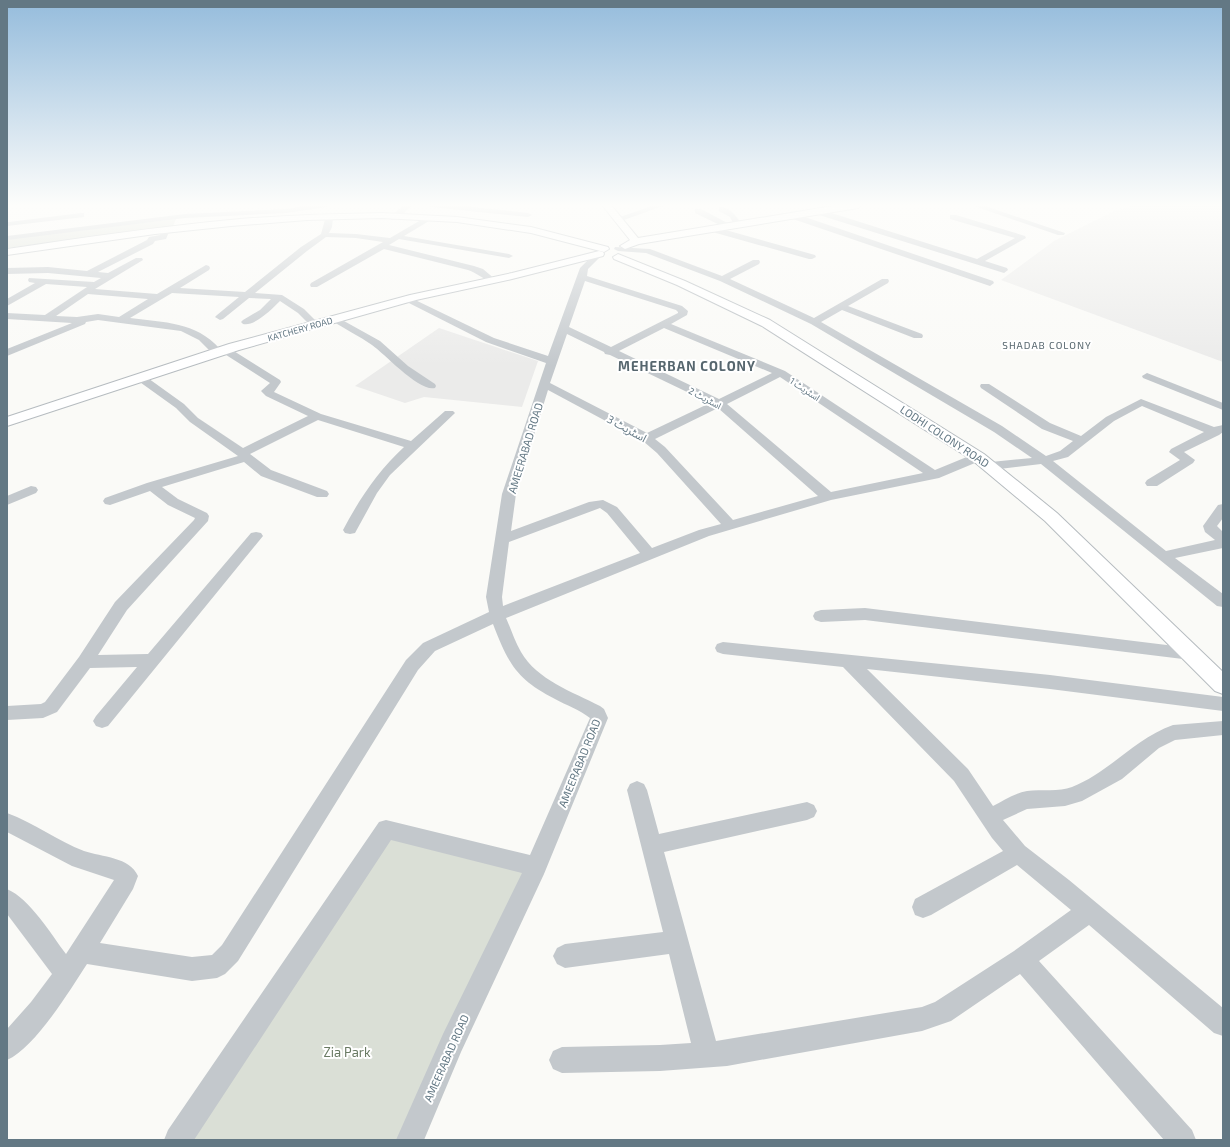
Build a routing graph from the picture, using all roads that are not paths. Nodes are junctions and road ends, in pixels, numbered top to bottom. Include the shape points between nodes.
1 (118, 259) edge
2 (292, 259) edge
3 (361, 259) edge
4 (433, 259) edge
5 (576, 259) edge
6 (594, 259) edge
7 (630, 259) edge
8 (668, 259) edge
9 (918, 259) edge
10 (966, 259) edge
11 (984, 259) edge
12 (139, 260) dead end
13 (756, 262) dead end
14 (977, 262) junction
15 (206, 268) dead end
16 (48, 270) junction
17 (1004, 270) dead end
18 (7, 271) edge
19 (88, 274) junction
20 (109, 276) junction
21 (582, 277) junction
22 (723, 279) junction
23 (492, 280) junction
24 (44, 281) junction
25 (885, 281) dead end
26 (990, 283) dead end
27 (94, 285) junction
28 (314, 285) dead end
29 (171, 290) junction
30 (85, 292) junction
31 (248, 294) junction
32 (159, 297) junction
33 (279, 297) junction
34 (406, 299) junction
35 (7, 304) edge
36 (840, 306) junction
37 (7, 316) edge
38 (20, 316) junction
39 (220, 317) dead end
40 (47, 318) junction
41 (88, 319) junction
42 (335, 319) junction
43 (121, 320) junction
44 (246, 322) dead end
45 (814, 322) junction
46 (7, 323) edge
47 (315, 325) junction
48 (665, 325) junction
49 (563, 328) junction
50 (918, 336) dead end
51 (221, 352) junction
52 (610, 352) junction
53 (7, 353) edge
54 (552, 361) junction
55 (781, 373) junction
56 (1147, 376) dead end
57 (141, 378) junction
58 (545, 384) junction
59 (431, 386) dead end
60 (986, 386) dead end
61 (719, 403) junction
62 (1221, 403) edge
63 (449, 414) dead end
64 (317, 416) junction
65 (7, 422) edge
66 (1219, 429) edge
67 (647, 438) junction
68 (1082, 440) junction
69 (412, 445) junction
70 (244, 455) junction
71 (1044, 460) junction
72 (985, 461) junction
73 (934, 475) junction
74 (1152, 483) dead end
75 (152, 486) junction
76 (31, 490) dead end
77 (322, 494) dead end
78 (828, 497) junction
79 (7, 501) edge
80 (110, 501) dead end
81 (1223, 508) edge
82 (730, 525) junction
83 (350, 530) dead end
84 (256, 536) dead end
85 (503, 539) junction
86 (1223, 539) edge
87 (1223, 543) edge
88 (650, 555) junction
89 (1163, 556) junction
90 (1223, 602) edge
91 (497, 615) junction
92 (822, 616) dead end
93 (723, 648) dead end
94 (1191, 654) junction
95 (153, 660) junction
96 (848, 661) junction
97 (85, 662) junction
98 (1220, 679) edge
99 (1223, 704) edge
100 (7, 713) edge
101 (102, 721) dead end
102 (1223, 728) edge
103 (637, 790) dead end
104 (807, 810) dead end
105 (990, 817) junction
106 (7, 822) edge
107 (652, 846) junction
108 (1018, 853) junction
109 (536, 867) junction
110 (7, 900) edge
111 (923, 907) dead end
112 (1089, 911) junction
113 (677, 942) junction
114 (81, 950) junction
115 (565, 956) dead end
116 (1022, 959) junction
117 (66, 973) junction
118 (1223, 1024) edge
119 (7, 1047) edge
120 (707, 1055) junction
121 (562, 1060) dead end
122 (178, 1140) edge
123 (410, 1140) edge
124 (1182, 1140) edge

1 - 19 street
2 - 31 street
3 - 28 street
4 - 23 street via 480,271
5 - 23 main road, KATCHERY ROAD
6 - 21 street, AMEERABAD ROAD via 584,268
7 - 72 main road, LODHI COLONY ROAD via 766,323
8 - 22 street
9 - 26 street
10 - 14 street
11 - 14 street
12 - 20 street
13 - 22 street
14 - 17 street
15 - 29 street
16 - 18 street
16 - 19 street
16 - 24 street via 32,280
19 - 20 street
20 - 27 street
21 - 48 street via 683,311 682,315
21 - 49 street, AMEERABAD ROAD
22 - 45 street
23 - 34 main road, KATCHERY ROAD
24 - 27 street
24 - 35 street
25 - 36 street
27 - 30 street
29 - 31 street
29 - 32 street
30 - 32 street
30 - 40 street
31 - 33 street
31 - 39 street
32 - 43 street
33 - 44 street via 263,312
33 - 47 street via 301,311
34 - 42 main road, KATCHERY ROAD
34 - 54 street via 490,340
36 - 45 street
36 - 50 street
37 - 38 street
38 - 40 street
38 - 46 street
40 - 41 street
41 - 43 street via 98,317
41 - 53 street
42 - 47 main road, KATCHERY ROAD
42 - 59 street via 376,343 404,368
43 - 51 street via 190,330
45 - 71 street via 998,430
47 - 51 main road, KATCHERY ROAD
48 - 52 street
48 - 55 street, اسٹریٹ 1
49 - 52 street, اسٹریٹ 2
49 - 54 street, AMEERABAD ROAD
51 - 57 main road, KATCHERY ROAD
51 - 64 street via 276,382 268,393
52 - 61 street, اسٹریٹ 2
54 - 58 street, AMEERABAD ROAD
55 - 61 street
55 - 73 street, اسٹریٹ 1
56 - 62 street
57 - 65 main road, KATCHERY ROAD
57 - 70 street
58 - 67 street, اسٹریٹ 3
58 - 85 street, AMEERABAD ROAD via 509,494
60 - 68 street via 1046,426
61 - 67 street
61 - 78 street, اسٹریٹ 2
63 - 69 street
64 - 69 street
64 - 70 street
66 - 68 street via 1140,402 1110,418
66 - 74 street via 1175,452 1189,460
67 - 82 street, اسٹریٹ 3
68 - 71 street via 1064,454
69 - 83 street via 379,481
70 - 75 street
70 - 77 street via 266,473
71 - 72 street
71 - 89 street
72 - 73 street
72 - 94 main road, LODHI COLONY ROAD via 1051,517
73 - 78 street
75 - 80 street
75 - 97 street via 173,502 196,512 202,518 121,606
76 - 79 street
78 - 82 street
81 - 86 street via 1210,529
82 - 88 street
84 - 95 street
85 - 88 street via 603,504 612,510
85 - 91 street, AMEERABAD ROAD via 494,597
87 - 89 street
88 - 91 street
89 - 90 street
91 - 109 street, AMEERABAD ROAD via 513,654 529,674 599,716
91 - 114 street via 429,647 412,665 230,953 217,966 192,968
92 - 94 street via 865,614
93 - 96 street
94 - 98 main road, LODHI COLONY ROAD
95 - 97 street
95 - 101 street
96 - 99 street via 1050,682
96 - 105 street via 938,750
97 - 100 street via 48,709
102 - 105 street via 1174,732 1152,743 1115,773 1075,795 1025,800
103 - 107 street
104 - 107 street
105 - 108 street
106 - 114 street via 79,859 122,872 127,876
107 - 113 street
108 - 111 street
108 - 112 street
109 - 122 street via 386,828
109 - 123 street, AMEERABAD ROAD via 452,1043
110 - 117 street via 17,908
112 - 116 street
112 - 118 street
113 - 115 street
113 - 120 street
114 - 117 street
116 - 120 street via 942,1012 922,1019
116 - 124 street
117 - 119 street via 44,1005
120 - 121 street

